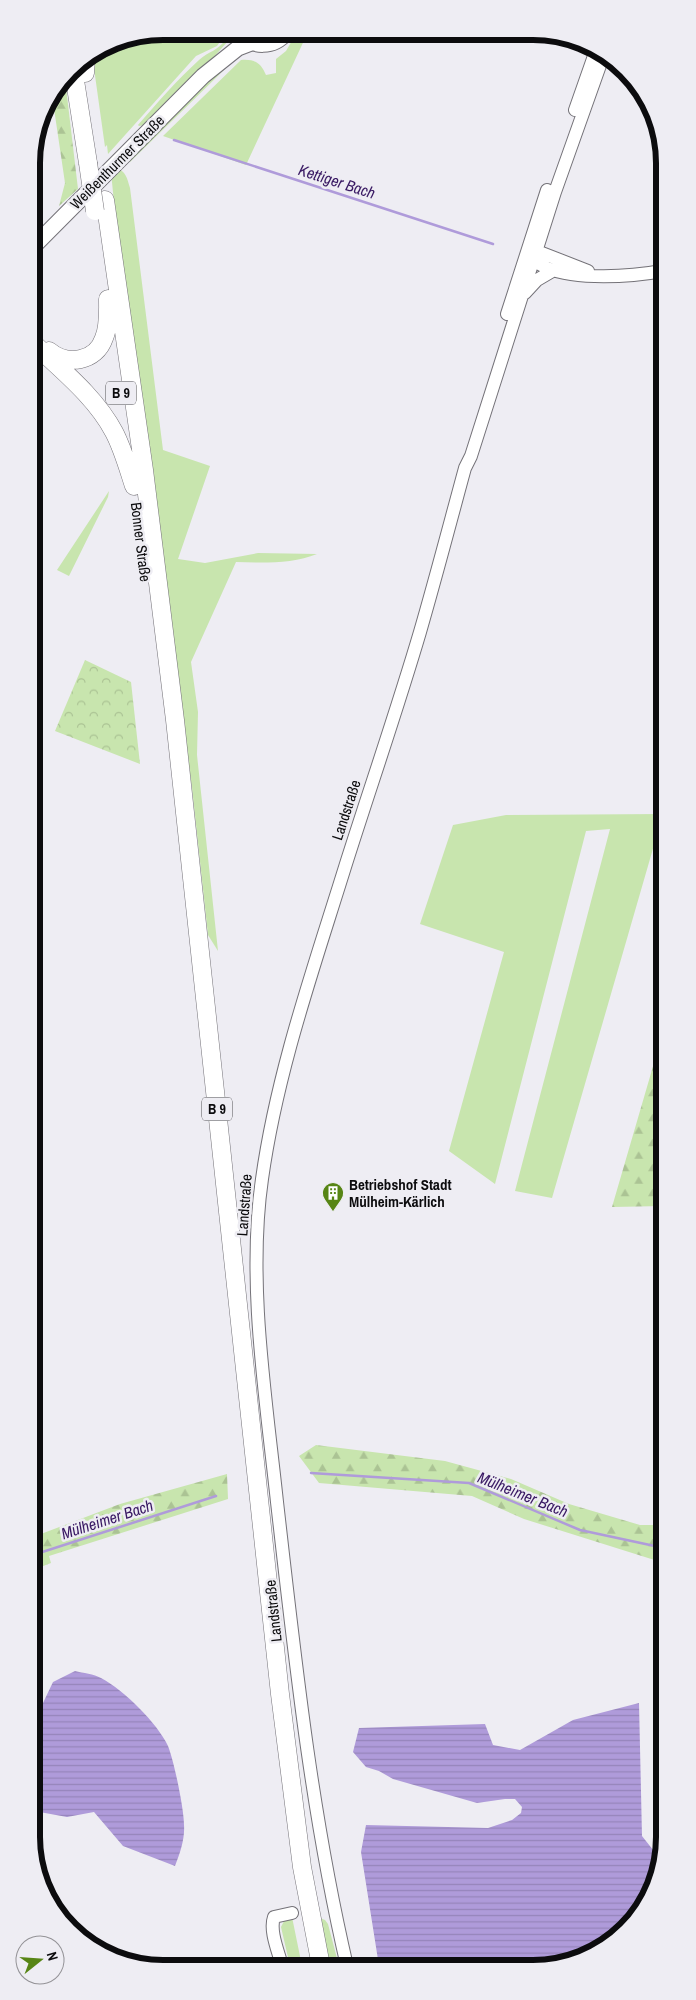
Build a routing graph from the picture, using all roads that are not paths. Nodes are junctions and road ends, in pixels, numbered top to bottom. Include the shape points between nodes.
1 (232, 40) edge
2 (248, 40) edge
3 (279, 40) edge
4 (251, 42) junction
5 (593, 56) edge
6 (601, 61) edge
7 (83, 70) edge
8 (203, 76) junction
9 (100, 206) junction
10 (40, 240) edge
11 (530, 253) junction
12 (554, 270) junction
13 (656, 272) edge
14 (597, 274) junction
15 (108, 299) junction
16 (520, 299) junction
17 (40, 343) edge
18 (40, 350) edge
19 (466, 468) junction
20 (134, 486) junction
21 (333, 1906) junction
22 (316, 1909) dead end
23 (292, 1914) dead end
24 (281, 1960) edge
25 (308, 1960) edge
26 (320, 1960) edge
27 (346, 1960) edge

1 - 8 main road, Weißenthurmer Straße
2 - 4 main road
3 - 4 main road via 259,45
4 - 8 main road, Weißenthurmer Straße
5 - 11 street
6 - 11 street
7 - 9 highway, B 9, bridge
8 - 10 main road, Weißenthurmer Straße
9 - 15 highway, B 9
9 - 26 highway, B 9 via 144,470 175,720 280,1694 302,1868
11 - 12 street
11 - 14 street
11 - 16 street
11 - 19 street via 481,400 466,454
12 - 14 street via 579,275
12 - 16 street via 538,280
13 - 14 street via 629,276
15 - 17 highway, B 9 via 103,342 87,357 60,359
15 - 20 highway, B 9
16 - 19 street
18 - 20 highway, B 9 via 102,413 119,442
19 - 21 street, Landstraße via 420,632 292,1035 261,1184 259,1310 272,1459 300,1705
20 - 25 highway, Bonner Straße / B 9 via 171,788 268,1696 291,1869
21 - 22 street
21 - 27 street, Landstraße
23 - 24 street via 274,1917

